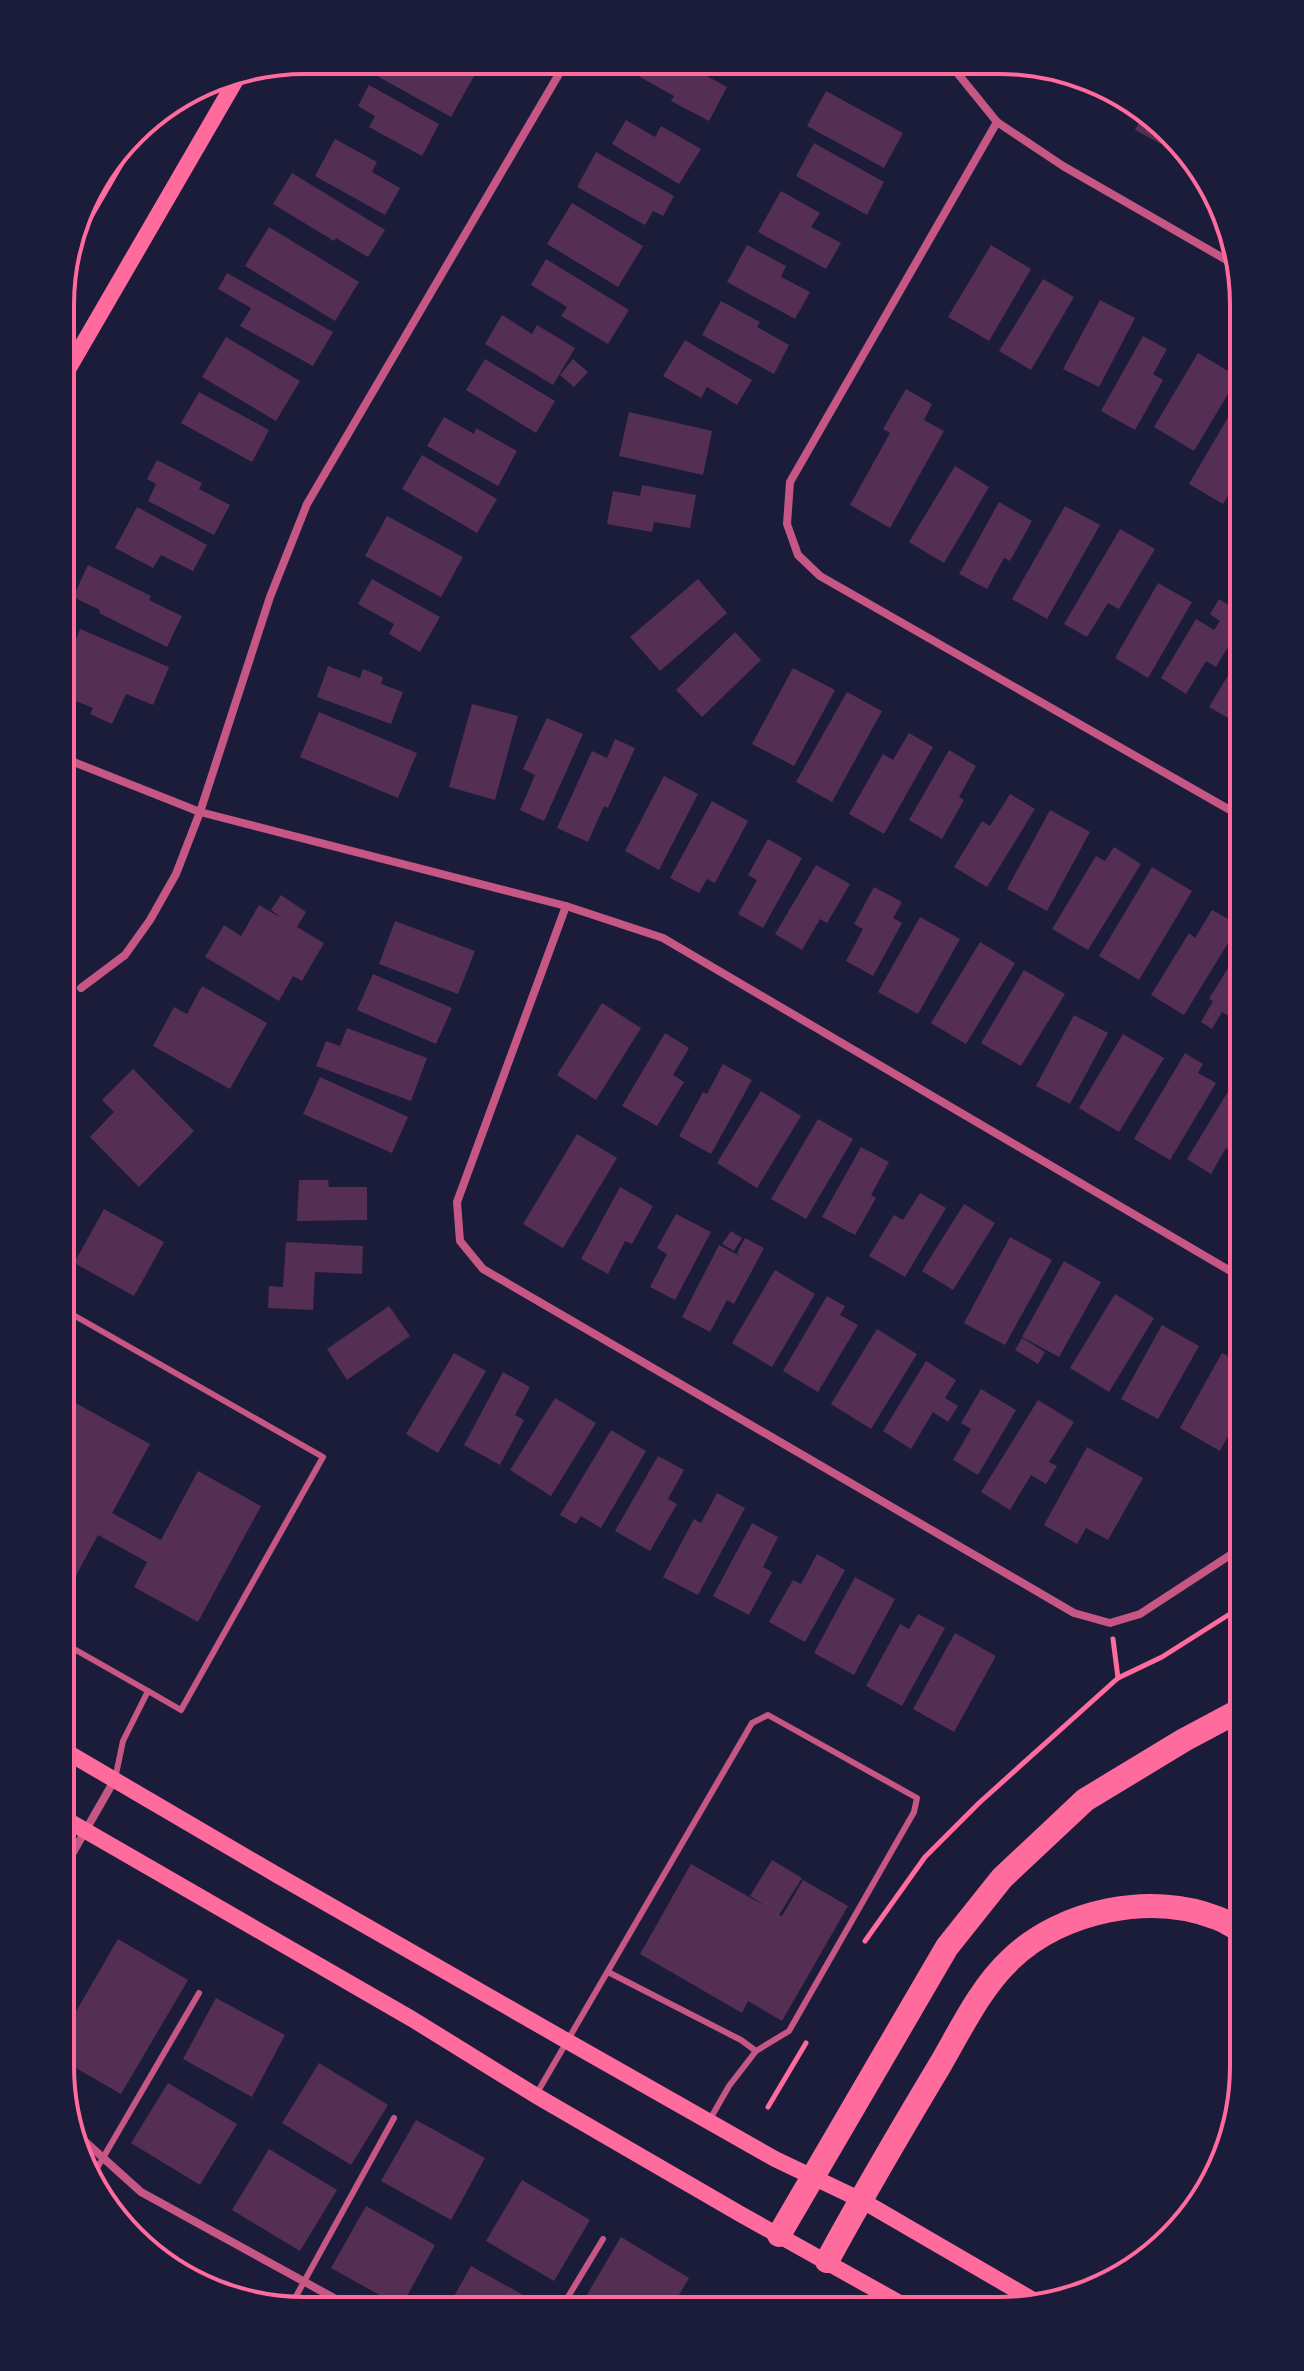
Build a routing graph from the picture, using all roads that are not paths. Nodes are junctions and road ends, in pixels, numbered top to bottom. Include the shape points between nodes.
1 (559, 74) edge
2 (958, 74) edge
3 (232, 87) edge
4 (997, 122) junction
5 (1225, 259) edge
6 (74, 359) edge
7 (74, 762) edge
8 (1230, 810) edge
9 (200, 812) junction
10 (566, 906) junction
11 (81, 988) dead end
12 (1230, 1271) edge
13 (74, 1315) edge
14 (1230, 1555) edge
15 (74, 1649) edge
16 (148, 1691) junction
17 (1230, 1715) edge
18 (74, 1756) edge
19 (115, 1779) junction
20 (74, 1824) edge
21 (85, 1831) junction
22 (74, 1850) edge
23 (1230, 1925) edge
24 (608, 1972) junction
25 (199, 1993) dead end
26 (567, 2041) junction
27 (756, 2051) junction
28 (535, 2095) junction
29 (394, 2118) dead end
30 (709, 2121) junction
31 (88, 2144) edge
32 (103, 2158) junction
33 (98, 2167) edge
34 (814, 2178) junction
35 (861, 2200) junction
36 (779, 2235) junction
37 (603, 2239) dead end
38 (827, 2261) junction
39 (305, 2281) junction
40 (1025, 2295) edge
41 (296, 2296) edge
42 (333, 2297) edge
43 (568, 2297) edge
44 (890, 2297) edge

1 - 9 street via 307,504 270,597
2 - 4 street
3 - 6 main road
4 - 5 street
4 - 8 street via 790,482 787,524 798,555 820,576
7 - 9 street
9 - 10 street
9 - 11 street via 176,874 150,920 125,955
10 - 12 street via 663,938
10 - 14 street via 457,1202 460,1241 483,1269 1074,1613 1110,1623 1140,1614
13 - 16 lane via 323,1457 181,1710
15 - 16 lane
16 - 19 lane via 123,1741
17 - 34 highway via 1085,1800 1002,1878 947,1947
18 - 19 main road
19 - 21 street
19 - 26 main road
20 - 21 main road
21 - 22 street
21 - 28 main road
23 - 35 highway via 1172,1907 1132,1906 1087,1915 1051,1930 1012,1958 986,1988
24 - 26 lane
24 - 27 lane
24 - 27 lane via 752,1723 768,1715 917,1798 914,1812 789,2031
25 - 32 lane
26 - 28 lane
26 - 30 main road
27 - 30 lane
28 - 36 main road
29 - 39 lane
30 - 34 main road
31 - 32 street
32 - 33 lane
32 - 39 street via 141,2192
34 - 35 main road
34 - 36 highway
35 - 38 highway
35 - 40 main road
36 - 38 main road
37 - 43 lane
38 - 44 main road
39 - 41 lane
39 - 42 street

